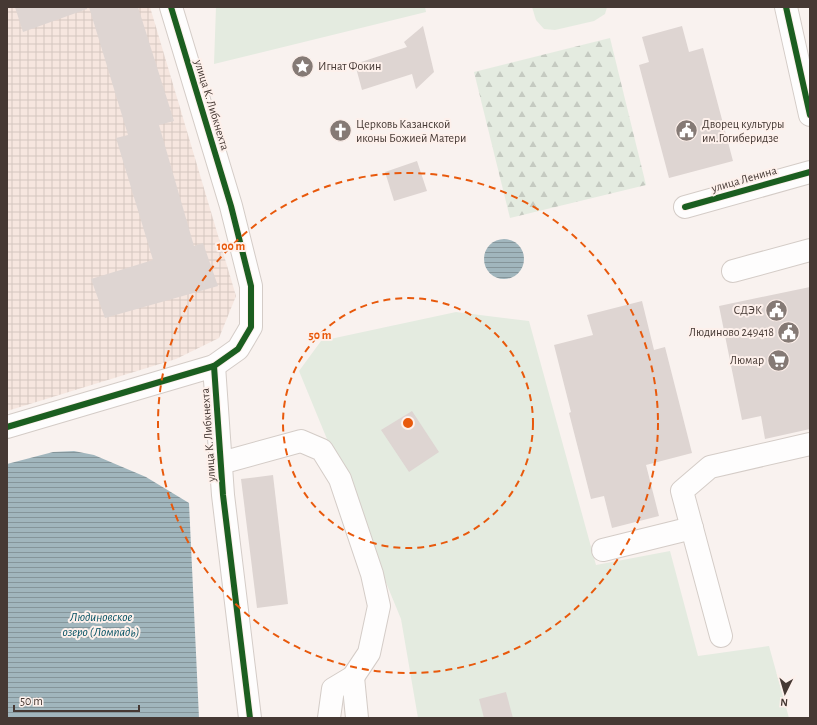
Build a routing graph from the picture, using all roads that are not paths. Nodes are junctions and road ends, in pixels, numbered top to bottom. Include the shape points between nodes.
1 (171, 7) edge
2 (786, 7) edge
3 (810, 115) edge
4 (810, 172) edge
5 (685, 207) dead end
6 (810, 250) edge
7 (734, 271) dead end
8 (214, 366) junction
9 (7, 427) edge
10 (809, 450) edge
11 (221, 463) junction
12 (692, 528) junction
13 (603, 550) dead end
14 (721, 636) dead end
15 (353, 677) junction
16 (250, 718) edge
17 (329, 718) edge
18 (357, 718) edge

1 - 8 street, улица К. Либкнехта via 231,206 251,286 251,327 238,349
2 - 3 street
4 - 5 street, улица Ленина
6 - 7 street
8 - 9 street
8 - 11 street, улица К. Либкнехта
10 - 12 street via 710,466 682,491
11 - 15 street via 301,441 322,450 340,479 372,574 379,606 369,653
11 - 16 street, улица К. Либкнехта
12 - 13 street
12 - 14 street
15 - 17 street via 333,689
15 - 18 street

